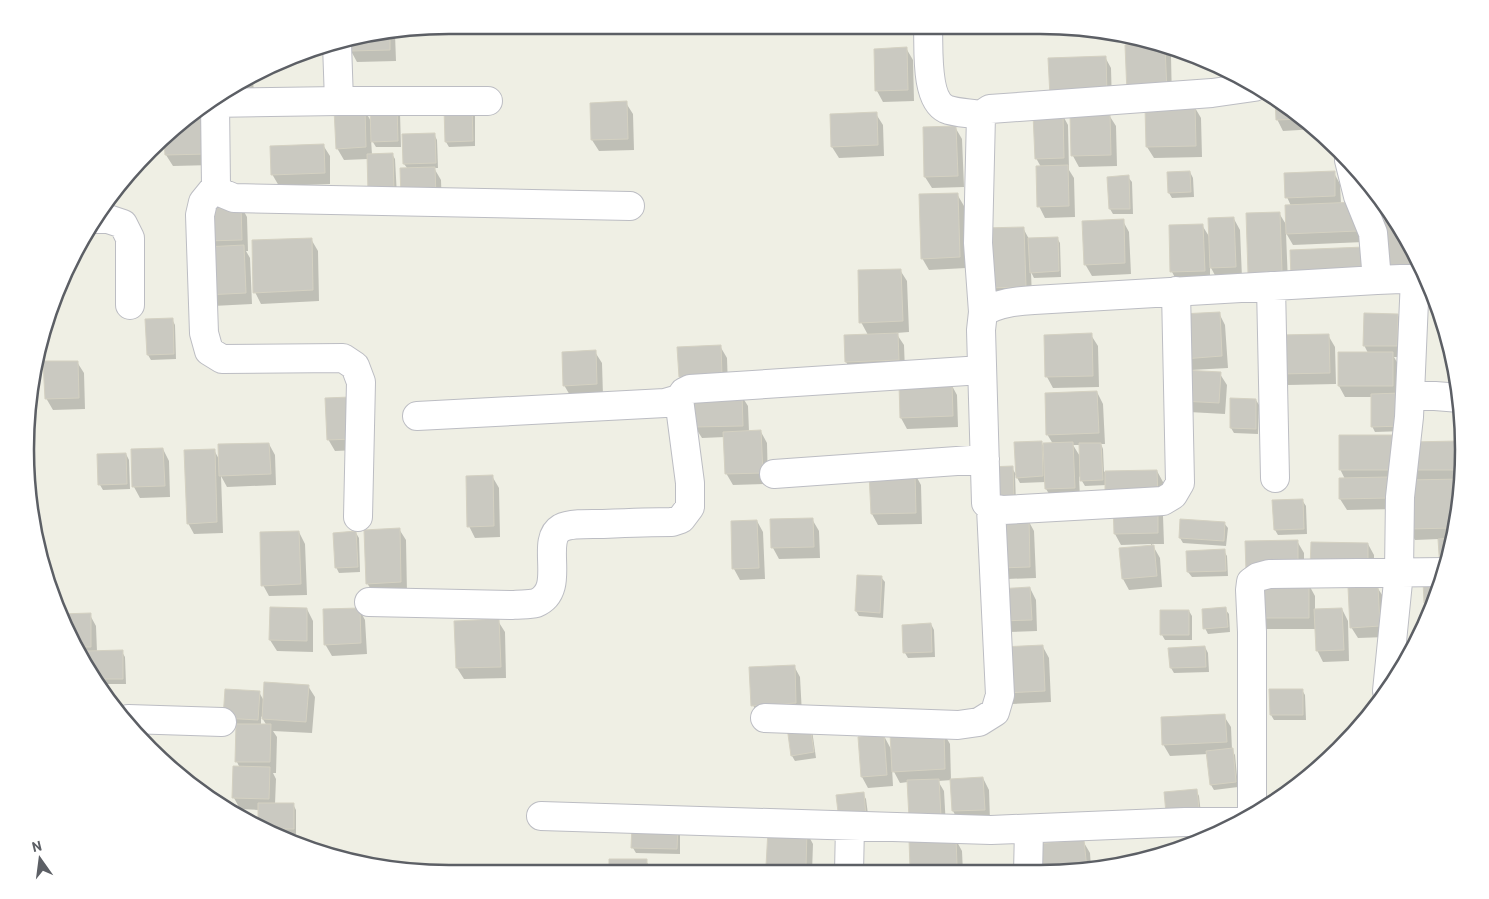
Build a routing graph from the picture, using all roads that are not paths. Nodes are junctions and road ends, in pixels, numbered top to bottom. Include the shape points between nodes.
1 (928, 34) edge
2 (337, 49) edge
3 (1245, 88) edge
4 (339, 101) junction
5 (488, 101) dead end
6 (221, 103) edge
7 (212, 109) edge
8 (982, 115) junction
9 (1353, 176) edge
10 (216, 186) junction
11 (630, 206) dead end
12 (105, 218) edge
13 (1418, 278) edge
14 (1377, 280) junction
15 (1420, 281) edge
16 (1271, 286) junction
17 (1176, 292) junction
18 (130, 305) dead end
19 (983, 312) junction
20 (982, 370) junction
21 (1410, 394) junction
22 (1452, 397) edge
23 (679, 399) junction
24 (417, 416) dead end
25 (985, 459) junction
26 (774, 474) dead end
27 (1275, 478) dead end
28 (991, 508) junction
29 (358, 517) dead end
30 (1399, 572) junction
31 (1436, 572) edge
32 (369, 602) dead end
33 (1389, 674) edge
34 (764, 718) dead end
35 (133, 719) edge
36 (222, 722) dead end
37 (1252, 807) edge
38 (541, 816) dead end
39 (1223, 822) edge
40 (850, 826) junction
41 (1029, 829) junction
42 (849, 865) edge
43 (1028, 865) edge

1 - 8 street via 930,86 936,101 946,109
2 - 4 street
3 - 8 street via 990,109
4 - 5 street
4 - 6 street
7 - 10 street
8 - 19 street via 978,243
9 - 14 street via 1373,232
10 - 11 street via 234,198
10 - 29 street via 203,202 200,214 204,333 209,351 222,359 343,358 355,366 361,382
12 - 18 street via 123,224 130,238
13 - 14 street
14 - 16 street
15 - 21 street
16 - 17 street
16 - 27 street
17 - 19 street via 1010,302
17 - 28 street via 1180,483 1174,495 1163,500 1003,510
19 - 20 street
20 - 23 street via 690,388
20 - 25 street
21 - 22 street
21 - 30 street via 1400,497
23 - 24 street via 665,403
23 - 32 street via 690,483 690,507 681,519 672,522 578,524 561,528 554,536 552,586 545,598 535,603
25 - 26 street
25 - 28 street via 986,503
28 - 34 street via 1000,695 995,712 979,722 958,725
30 - 31 street
30 - 33 street
30 - 37 street via 1270,574 1252,582
35 - 36 street
38 - 40 street
39 - 41 street
40 - 41 street
40 - 42 street
41 - 43 street

